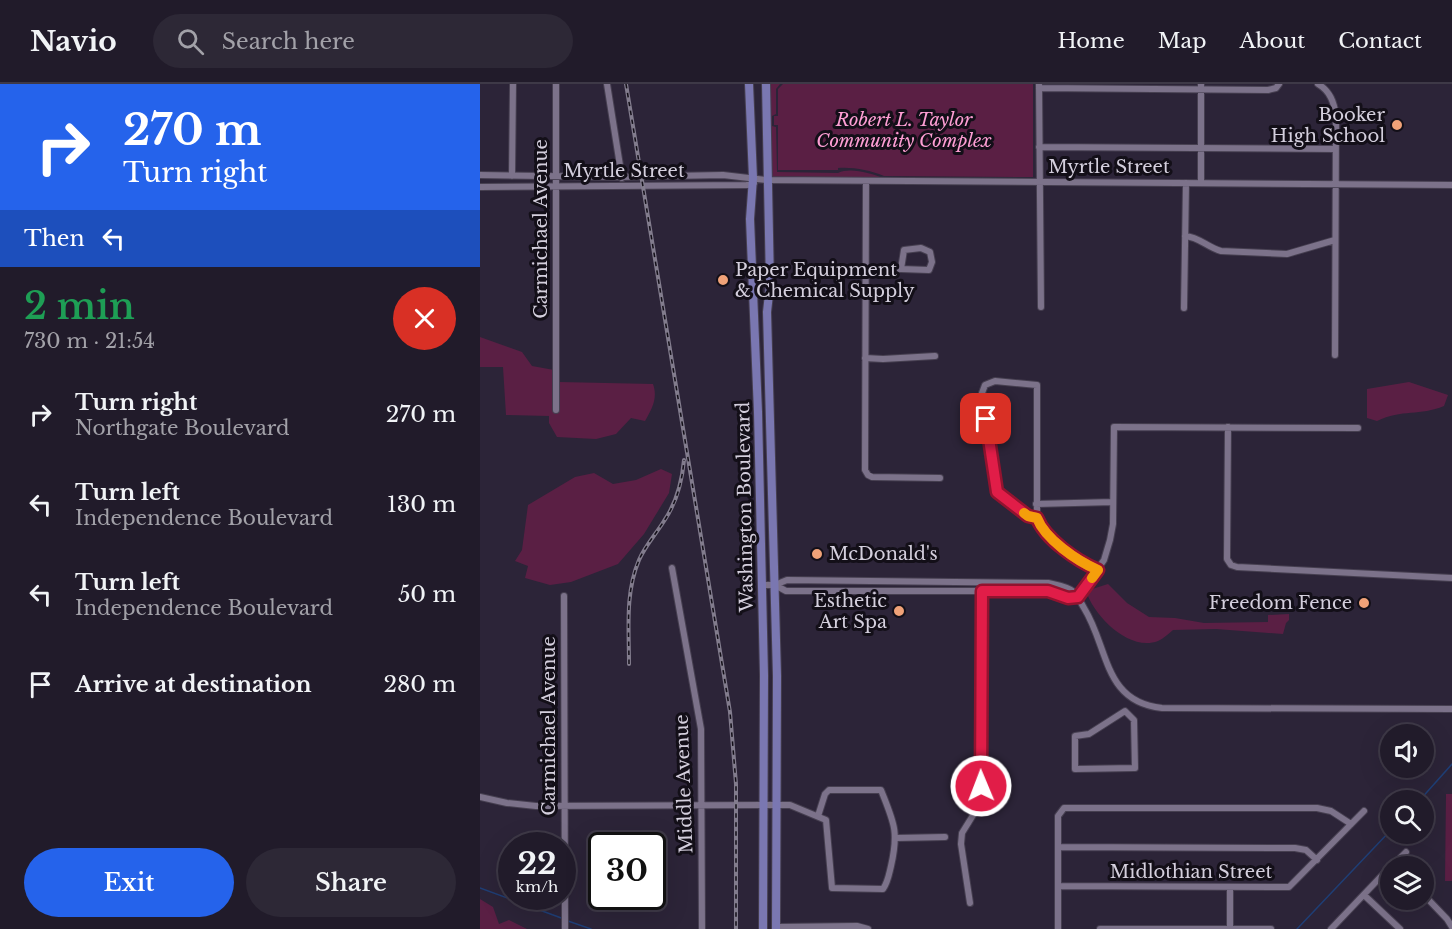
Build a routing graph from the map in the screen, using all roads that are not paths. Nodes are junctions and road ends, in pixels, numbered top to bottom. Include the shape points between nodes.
1 (513, 84) edge
2 (556, 84) edge
3 (608, 84) edge
4 (749, 84) edge
5 (766, 84) edge
6 (1280, 84) edge
7 (1318, 84) edge
8 (1039, 86) edge
9 (1201, 87) edge
10 (1039, 147) junction
11 (1201, 149) junction
12 (1335, 149) junction
13 (480, 176) edge
14 (512, 176) junction
15 (556, 176) junction
16 (622, 177) junction
17 (766, 180) junction
18 (752, 181) junction
19 (866, 181) junction
20 (1040, 182) junction
21 (1186, 183) junction
22 (1201, 183) junction
23 (1334, 184) junction
24 (623, 185) junction
25 (1452, 185) edge
26 (556, 186) junction
27 (480, 187) edge
28 (1185, 236) junction
29 (1335, 240) junction
30 (866, 268) junction
31 (901, 269) junction
32 (1041, 307) dead end
33 (1184, 308) dead end
34 (1335, 355) dead end
35 (936, 356) dead end
36 (865, 358) junction
37 (556, 410) dead end
38 (1228, 427) junction
39 (1358, 428) dead end
40 (940, 478) dead end
41 (1113, 502) junction
42 (1036, 504) junction
43 (1037, 518) junction
44 (672, 568) dead end
45 (1098, 570) junction
46 (1452, 578) edge
47 (762, 585) junction
48 (775, 585) junction
49 (982, 591) junction
50 (564, 596) dead end
51 (1078, 597) junction
52 (1133, 699) junction
53 (1452, 710) edge
54 (1125, 711) junction
55 (480, 797) edge
56 (777, 805) junction
57 (564, 806) junction
58 (702, 806) junction
59 (764, 806) junction
60 (1364, 811) dead end
61 (818, 816) junction
62 (1351, 824) junction
63 (945, 837) dead end
64 (896, 838) junction
65 (1058, 847) junction
66 (1406, 852) dead end
67 (764, 854) junction
68 (1402, 856) edge
69 (1317, 860) junction
70 (1380, 879) edge
71 (1058, 886) junction
72 (1230, 887) junction
73 (1364, 894) junction
74 (970, 903) dead end
75 (1434, 903) edge
76 (1450, 917) edge
77 (1336, 927) edge
78 (1452, 927) edge
79 (776, 928) edge
80 (565, 929) edge
81 (702, 929) edge
82 (763, 929) edge
83 (868, 929) edge
84 (1058, 929) edge
85 (1100, 929) edge
86 (1230, 929) edge
87 (1271, 929) edge
88 (1400, 929) edge

1 - 14 street
2 - 15 street, Carmichael Avenue
3 - 16 street
4 - 18 main road, Washington Boulevard
5 - 17 main road, Washington Boulevard
6 - 9 street via 1273,90
7 - 12 street via 1334,104
8 - 9 street
8 - 10 street
9 - 11 street
10 - 11 street
10 - 20 street
11 - 12 street
11 - 22 street
12 - 23 street
13 - 14 street, Myrtle Street
14 - 15 street, Myrtle Street
15 - 16 street, Myrtle Street
15 - 26 street, Carmichael Avenue
16 - 18 street, Myrtle Street via 723,176
16 - 24 street
17 - 18 street, Myrtle Street
17 - 19 street, Myrtle Street
17 - 48 main road, Washington Boulevard
18 - 24 street, Myrtle Street via 687,187
18 - 47 main road, Washington Boulevard
19 - 20 street, Myrtle Street
19 - 30 street
20 - 21 street, Myrtle Street
20 - 32 street
21 - 22 street, Myrtle Street
21 - 28 street
22 - 23 street, Myrtle Street
23 - 25 street, Myrtle Street
23 - 29 street
24 - 26 street, Myrtle Street
26 - 27 street, Myrtle Street
26 - 37 street, Carmichael Avenue
28 - 29 street via 1221,251 1287,254
28 - 33 street
29 - 34 street
30 - 31 street
30 - 36 street
31 - 31 street via 929,270 930,252 904,250
35 - 36 street
36 - 40 street via 866,473 872,477
38 - 39 street
38 - 41 street via 1114,427
38 - 46 street via 1227,559 1231,565
41 - 42 street
41 - 45 street via 1110,540
42 - 43 street
42 - 43 street via 1037,385 993,381 985,385 982,393 996,489 1028,516
43 - 45 street via 1045,532 1084,564
44 - 58 street, Middle Avenue via 700,729
45 - 51 street
47 - 48 street
47 - 59 main road, Washington Boulevard
48 - 49 street via 786,591
48 - 51 street via 787,580 1047,583 1066,588
48 - 56 main road, Washington Boulevard
49 - 51 street via 1048,591
49 - 74 street via 980,804 962,832 961,844
50 - 57 street, Carmichael Avenue
51 - 52 street via 1092,621 1113,678
52 - 53 street via 1162,708
52 - 54 street
54 - 54 street via 1135,722 1135,768 1075,769 1075,736 1089,734
55 - 57 street via 517,805
56 - 59 street
56 - 61 street via 790,805
56 - 79 main road, Washington Boulevard
57 - 58 street
57 - 80 street, Carmichael Avenue
58 - 59 street
58 - 81 street, Middle Avenue
59 - 67 main road, Washington Boulevard
60 - 62 street, Midlothian Street
61 - 64 street via 829,790 882,790
61 - 64 street via 827,823 834,889 883,889
62 - 65 street via 1335,813 1317,808 1067,807 1058,816
62 - 69 street, Midlothian Street
63 - 64 street
65 - 69 street via 1294,848 1306,850
65 - 71 street
66 - 68 street
67 - 79 main road via 766,913
67 - 82 main road, Washington Boulevard
69 - 72 street, Midlothian Street via 1289,887
70 - 73 street
71 - 72 street, Midlothian Street
71 - 84 street
72 - 86 street
73 - 77 street
73 - 88 street
75 - 76 street
76 - 78 street
79 - 83 street
85 - 86 street
86 - 87 street

